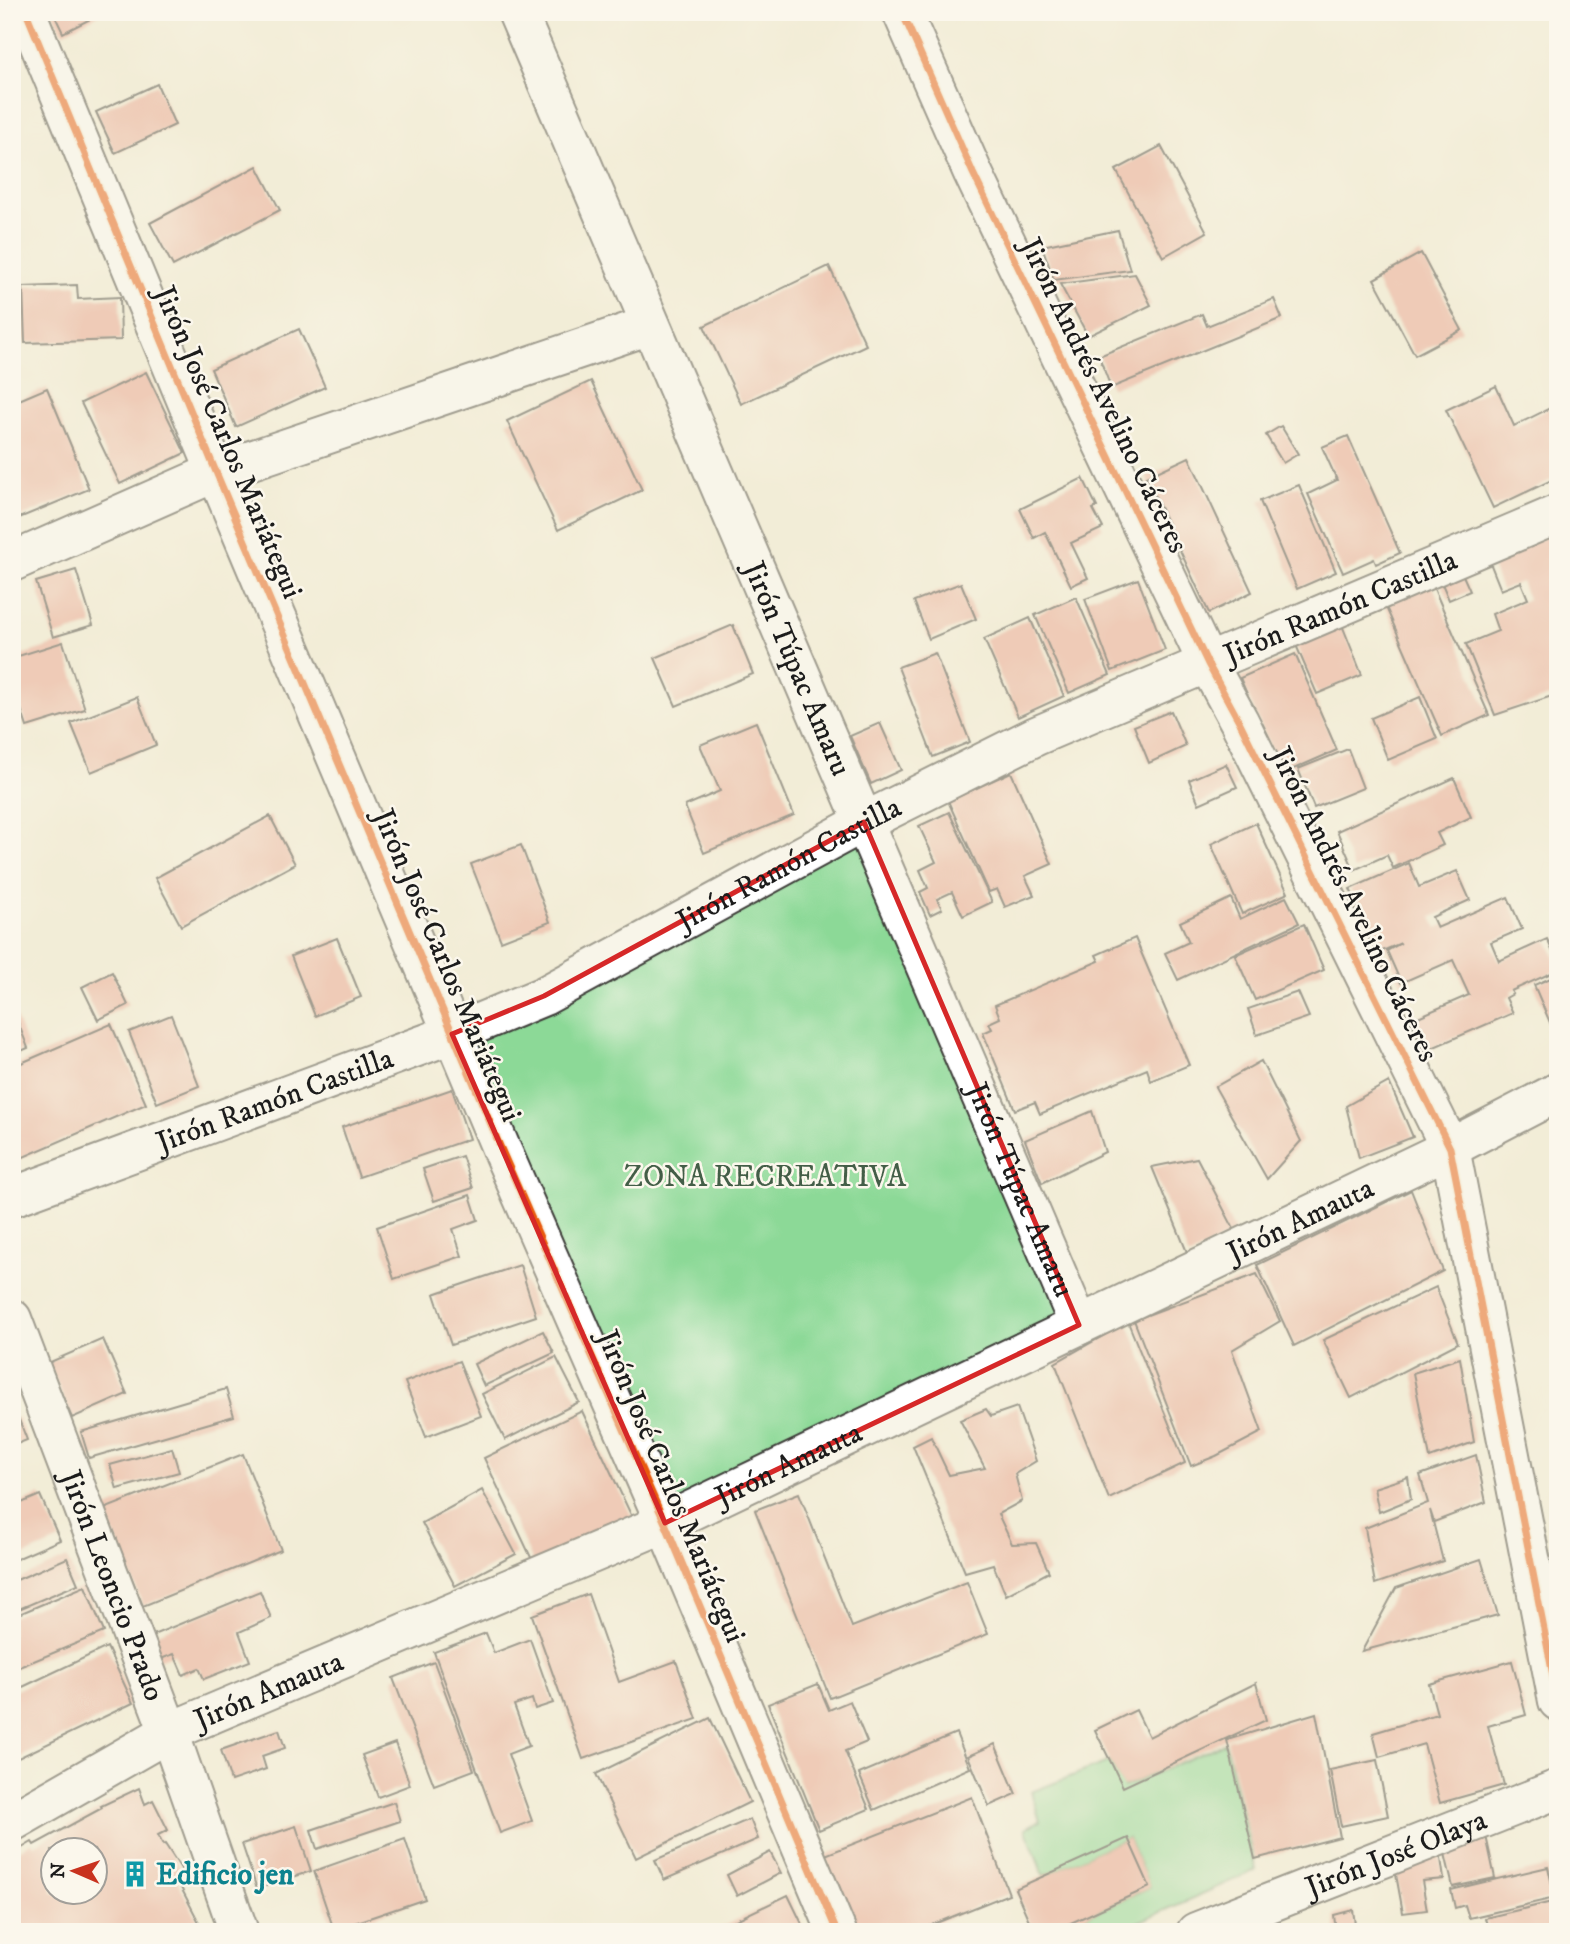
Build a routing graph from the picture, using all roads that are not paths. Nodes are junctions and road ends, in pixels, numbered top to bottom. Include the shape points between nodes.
1 (26, 12) edge
2 (517, 12) edge
3 (902, 12) edge
4 (650, 325) junction
5 (216, 472) junction
6 (1558, 514) edge
7 (12, 562) edge
8 (1208, 663) junction
9 (864, 822) junction
10 (452, 1034) junction
11 (1558, 1091) edge
12 (1450, 1148) junction
13 (12, 1197) edge
14 (12, 1319) edge
15 (1079, 1325) junction
16 (665, 1522) junction
17 (1558, 1701) edge
18 (169, 1732) junction
19 (1558, 1789) edge
20 (12, 1822) edge
21 (239, 1932) edge
22 (836, 1932) edge
23 (1196, 1932) edge

1 - 5 street, Jirón José Carlos Mariátegui
2 - 4 street, Jirón Túpac Amaru
3 - 8 street, Jirón Andrés Avelino Cáceres via 973,173
4 - 5 street
4 - 9 street, Jirón Túpac Amaru
5 - 7 street
5 - 10 street, Jirón José Carlos Mariátegui
6 - 8 street, Jirón Ramón Castilla
8 - 9 street, Jirón Ramón Castilla via 1036,736
8 - 12 street, Jirón Andrés Avelino Cáceres
9 - 10 street, Jirón Ramón Castilla via 544,996
9 - 15 street, Jirón Túpac Amaru
10 - 13 street, Jirón Ramón Castilla
10 - 16 street, Jirón José Carlos Mariátegui
11 - 12 street, Jirón Amauta
12 - 15 street, Jirón Amauta
12 - 17 street, Jirón Andrés Avelino Cáceres
14 - 18 street, Jirón Leoncio Prado
15 - 16 street, Jirón Amauta
16 - 18 street, Jirón Amauta
16 - 22 street, Jirón José Carlos Mariátegui
18 - 20 street, Jirón Amauta
18 - 21 street, Jirón Leoncio Prado
19 - 23 street, Jirón José Olaya

